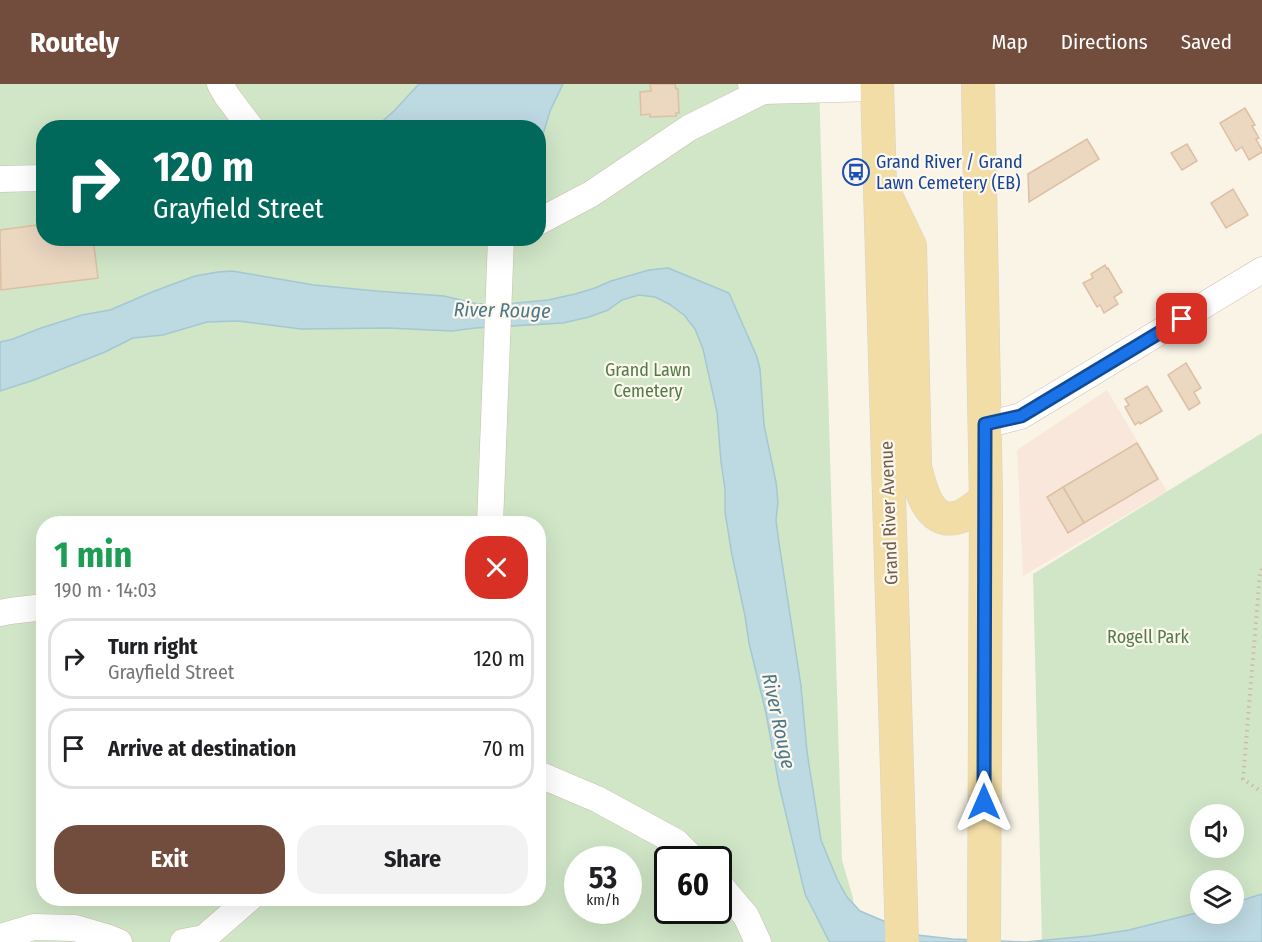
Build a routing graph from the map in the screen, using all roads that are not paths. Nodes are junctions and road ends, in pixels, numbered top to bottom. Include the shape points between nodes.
1 (220, 84) edge
2 (978, 84) edge
3 (877, 86) edge
4 (757, 88) edge
5 (245, 120) edge
6 (36, 178) edge
7 (0, 179) edge
8 (879, 181) junction
9 (546, 218) edge
10 (501, 246) edge
11 (1262, 270) edge
12 (985, 424) junction
13 (986, 500) junction
14 (490, 516) edge
15 (36, 608) edge
16 (0, 613) edge
17 (546, 777) edge
18 (680, 846) edge
19 (732, 900) edge
20 (240, 906) edge
21 (901, 928) edge
22 (984, 930) edge
23 (0, 937) edge
24 (196, 941) edge
25 (119, 942) edge
26 (758, 942) edge

1 - 5 street
2 - 12 main road
3 - 4 street
3 - 8 main road, Grand River Avenue
4 - 9 street via 591,194
6 - 7 street
8 - 13 main road via 909,246 915,467 922,496 932,511 951,518 962,516
8 - 21 main road, Grand River Avenue
10 - 14 street
11 - 12 street via 1021,416
12 - 13 main road
13 - 22 main road
15 - 16 street
17 - 18 street via 597,799
19 - 26 street via 746,916
20 - 24 street
23 - 25 street via 34,927 75,928

